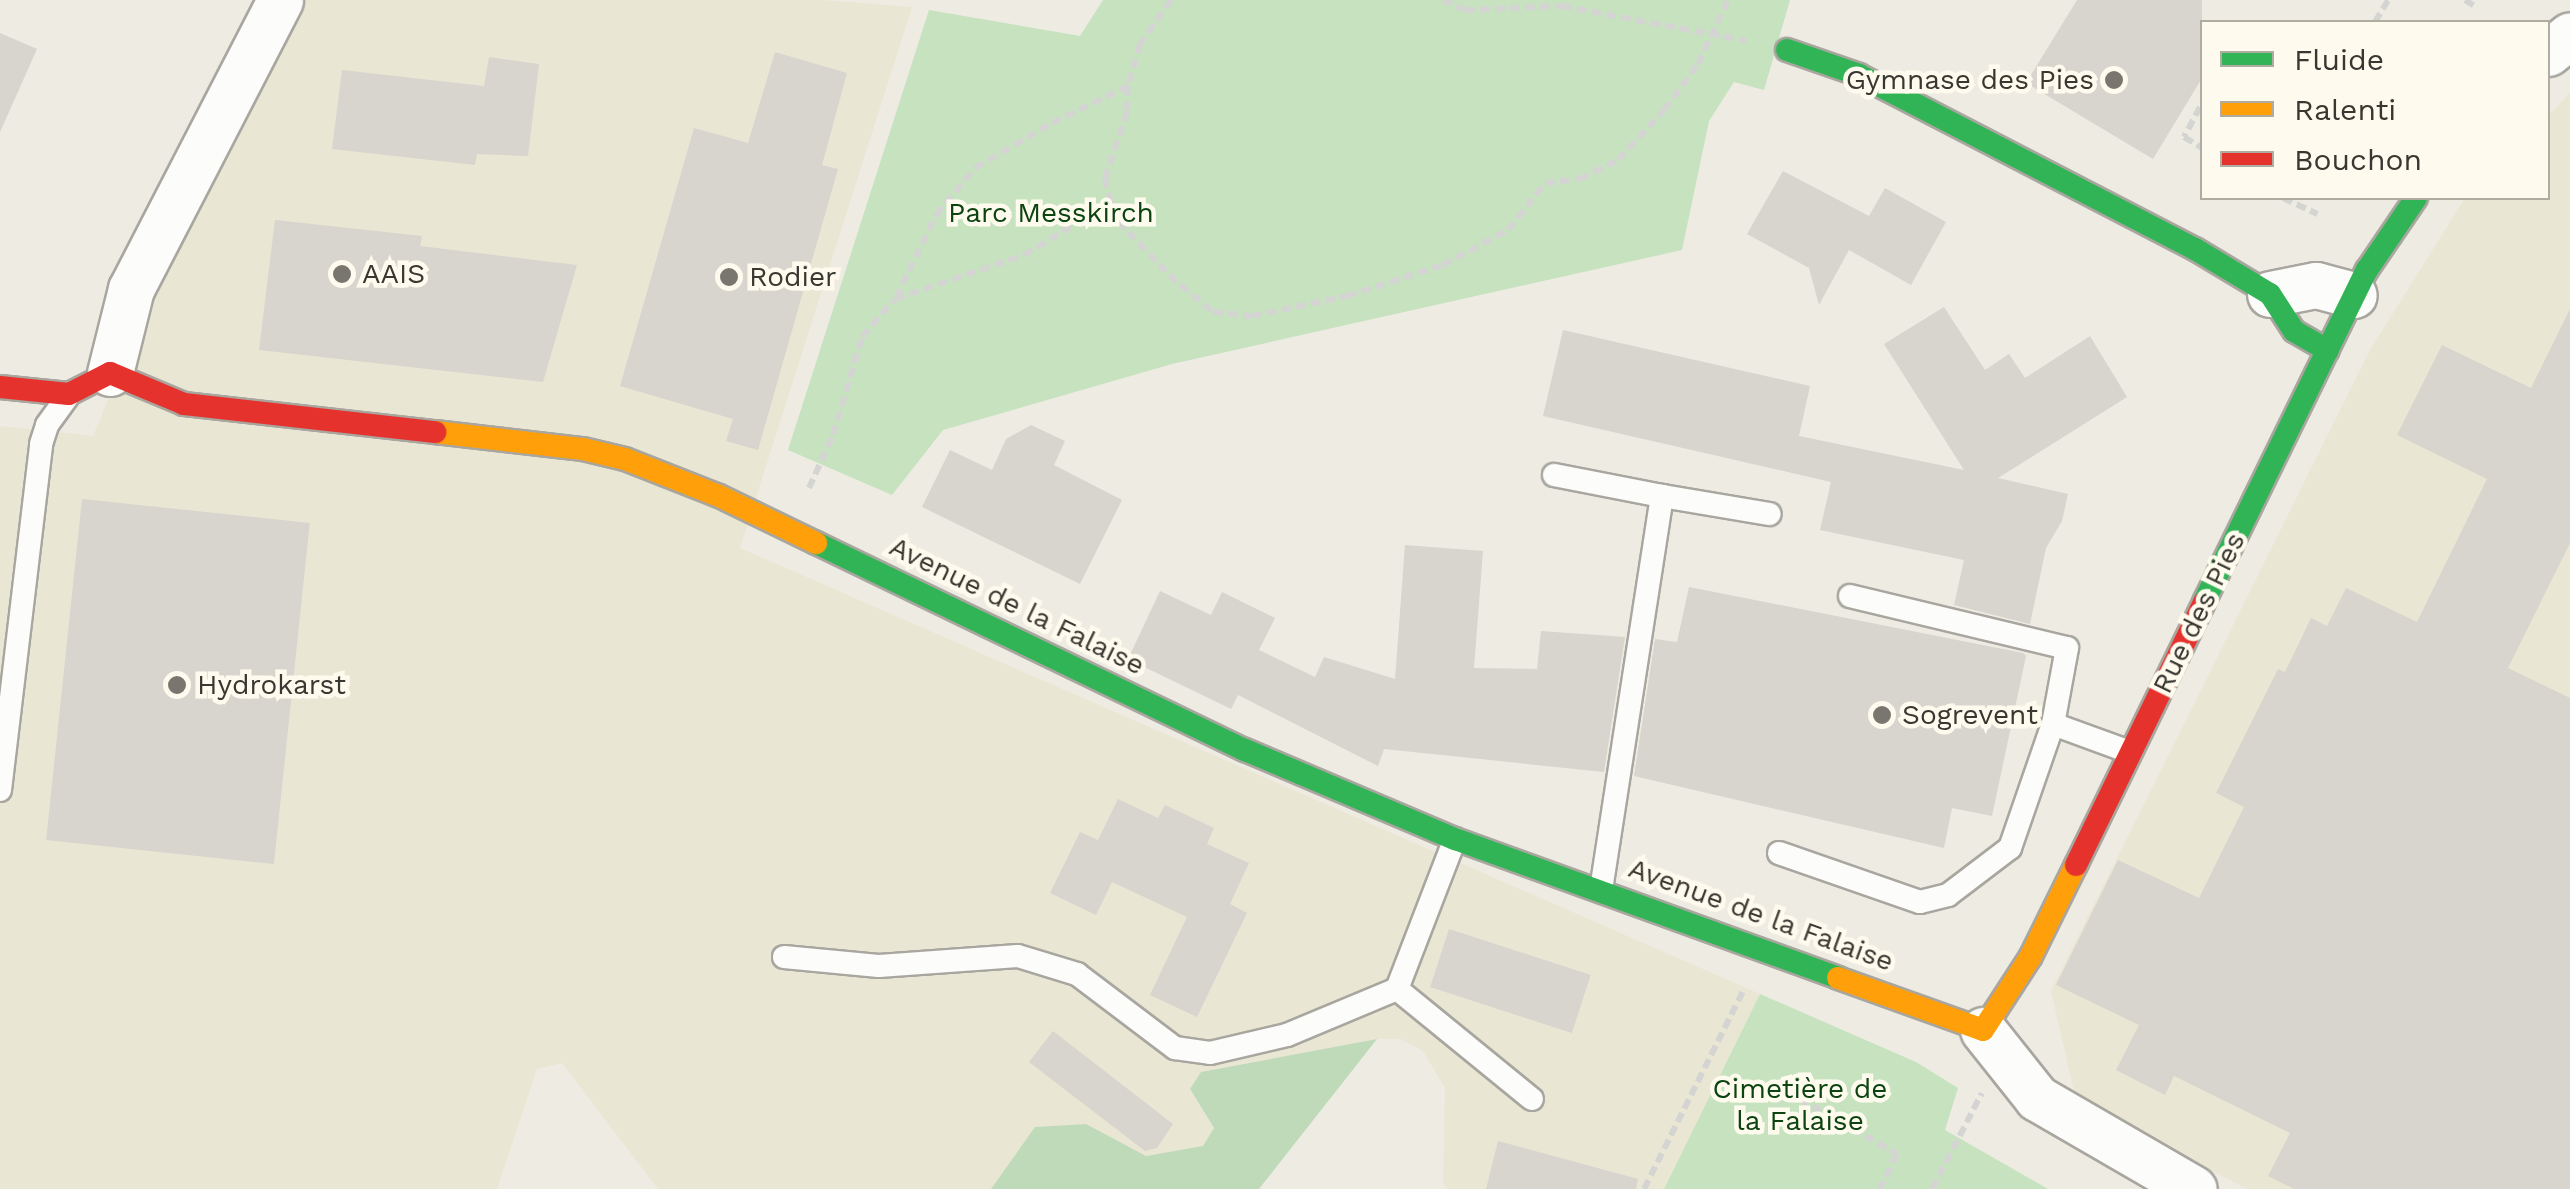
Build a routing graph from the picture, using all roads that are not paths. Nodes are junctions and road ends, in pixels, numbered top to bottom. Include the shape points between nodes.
1 (280, 0) edge
2 (2570, 34) edge
3 (1787, 50) road end
4 (2550, 52) edge
5 (2415, 200) edge
6 (2270, 294) junction
7 (2354, 295) junction
8 (2328, 351) junction
9 (110, 373) junction
10 (0, 388) edge
11 (70, 394) junction
12 (1554, 475) dead end
13 (1662, 496) junction
14 (1770, 514) dead end
15 (1850, 596) dead end
16 (2053, 724) junction
17 (2130, 752) junction
18 (0, 790) edge
19 (1455, 839) junction
20 (1779, 854) dead end
21 (1601, 890) junction
22 (784, 957) dead end
23 (1397, 989) junction
24 (1983, 1030) junction
25 (1532, 1099) dead end
26 (2194, 1189) edge

1 - 9 street via 132,289
2 - 4 street
3 - 6 street via 1859,75
5 - 7 street, Rue des Pies
6 - 7 street via 2316,285
6 - 8 street via 2294,331
7 - 8 street, Rue des Pies
8 - 17 street, Rue des Pies
9 - 11 street
9 - 19 street, Avenue de la Falaise via 184,404 625,459 719,496 1245,750
10 - 11 street
11 - 18 lane via 41,444
12 - 13 lane
13 - 14 lane
13 - 21 lane
15 - 16 lane via 2067,648
16 - 17 lane
16 - 20 lane via 2010,848 1948,895 1920,902
17 - 24 street, Rue des Pies via 2031,956
19 - 21 street, Avenue de la Falaise
19 - 23 lane
21 - 24 street, Avenue de la Falaise
22 - 23 lane via 879,966 1018,956 1077,974 1175,1048 1210,1053 1287,1035
23 - 25 lane
24 - 26 street via 2036,1098

